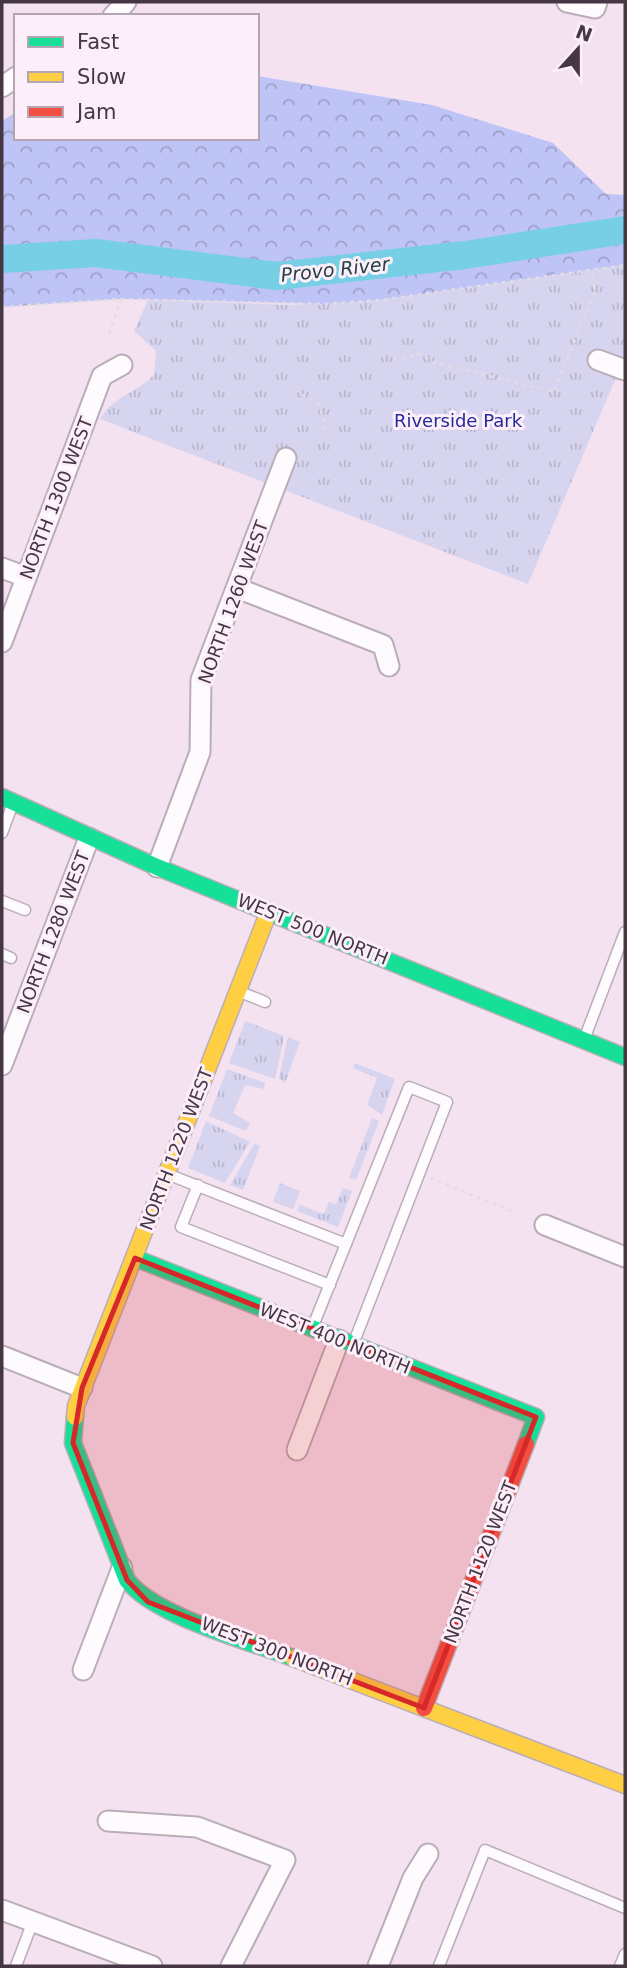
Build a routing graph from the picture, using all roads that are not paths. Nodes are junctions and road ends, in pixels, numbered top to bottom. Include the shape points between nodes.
1 (567, 2) edge
2 (596, 5) edge
3 (598, 360) dead end
4 (122, 365) dead end
5 (625, 370) edge
6 (286, 458) dead end
7 (2, 568) edge
8 (26, 577) junction
9 (237, 588) junction
10 (2, 642) edge
11 (389, 666) dead end
12 (8, 800) edge
13 (2, 833) edge
14 (89, 838) junction
15 (157, 867) junction
16 (2, 901) edge
17 (25, 910) dead end
18 (269, 911) junction
19 (625, 932) edge
20 (237, 991) junction
21 (265, 1002) dead end
22 (584, 1041) junction
23 (625, 1058) edge
24 (2, 1065) edge
25 (167, 1173) junction
26 (198, 1185) junction
27 (545, 1225) dead end
28 (346, 1244) junction
29 (625, 1256) edge
30 (135, 1258) junction
31 (330, 1285) junction
32 (312, 1330) junction
33 (346, 1343) junction
34 (2, 1356) edge
35 (82, 1388) junction
36 (536, 1418) joint
37 (297, 1450) dead end
38 (122, 1568) junction
39 (83, 1670) dead end
40 (424, 1708) junction
41 (625, 1785) edge
42 (108, 1821) dead end
43 (428, 1854) dead end
44 (625, 1909) edge
45 (2, 1910) edge
46 (33, 1921) junction
47 (625, 1953) edge
48 (16, 1966) edge
49 (152, 1966) edge
50 (231, 1966) edge
51 (377, 1966) edge
52 (439, 1966) edge
53 (620, 1966) edge

1 - 2 street
3 - 5 street
4 - 8 street, NORTH 1300 WEST via 102,376
6 - 9 street, NORTH 1260 WEST
7 - 8 street
8 - 10 street, NORTH 1300 WEST
9 - 11 street via 383,645
9 - 15 street, NORTH 1260 WEST via 201,680 200,752
12 - 13 lane
12 - 14 street, WEST 500 NORTH
14 - 15 street, WEST 500 NORTH
14 - 24 street, NORTH 1280 WEST
15 - 18 street, WEST 500 NORTH
16 - 17 lane
18 - 20 street, NORTH 1220 WEST
18 - 22 street, WEST 500 NORTH
19 - 22 lane
20 - 21 lane
20 - 25 street, NORTH 1220 WEST
22 - 23 street, WEST 500 NORTH
25 - 26 lane
25 - 30 street, NORTH 1220 WEST
26 - 28 lane
26 - 31 lane via 181,1227
27 - 29 street
28 - 31 lane
28 - 33 lane via 409,1087 447,1102
30 - 32 street, WEST 400 NORTH
30 - 35 street, NORTH 1220 WEST
31 - 32 lane
32 - 33 street, WEST 400 NORTH
33 - 36 street, WEST 400 NORTH
33 - 37 street
34 - 35 street
35 - 38 street, WEST 300 NORTH via 73,1443
36 - 40 street, NORTH 1120 WEST
38 - 39 street
38 - 40 street, WEST 300 NORTH via 136,1592 162,1608
40 - 41 street, WEST 300 NORTH
42 - 50 street via 197,1827 285,1860
43 - 51 street via 413,1878
44 - 52 lane via 485,1850
45 - 46 street
46 - 48 lane
46 - 49 street
47 - 53 lane

